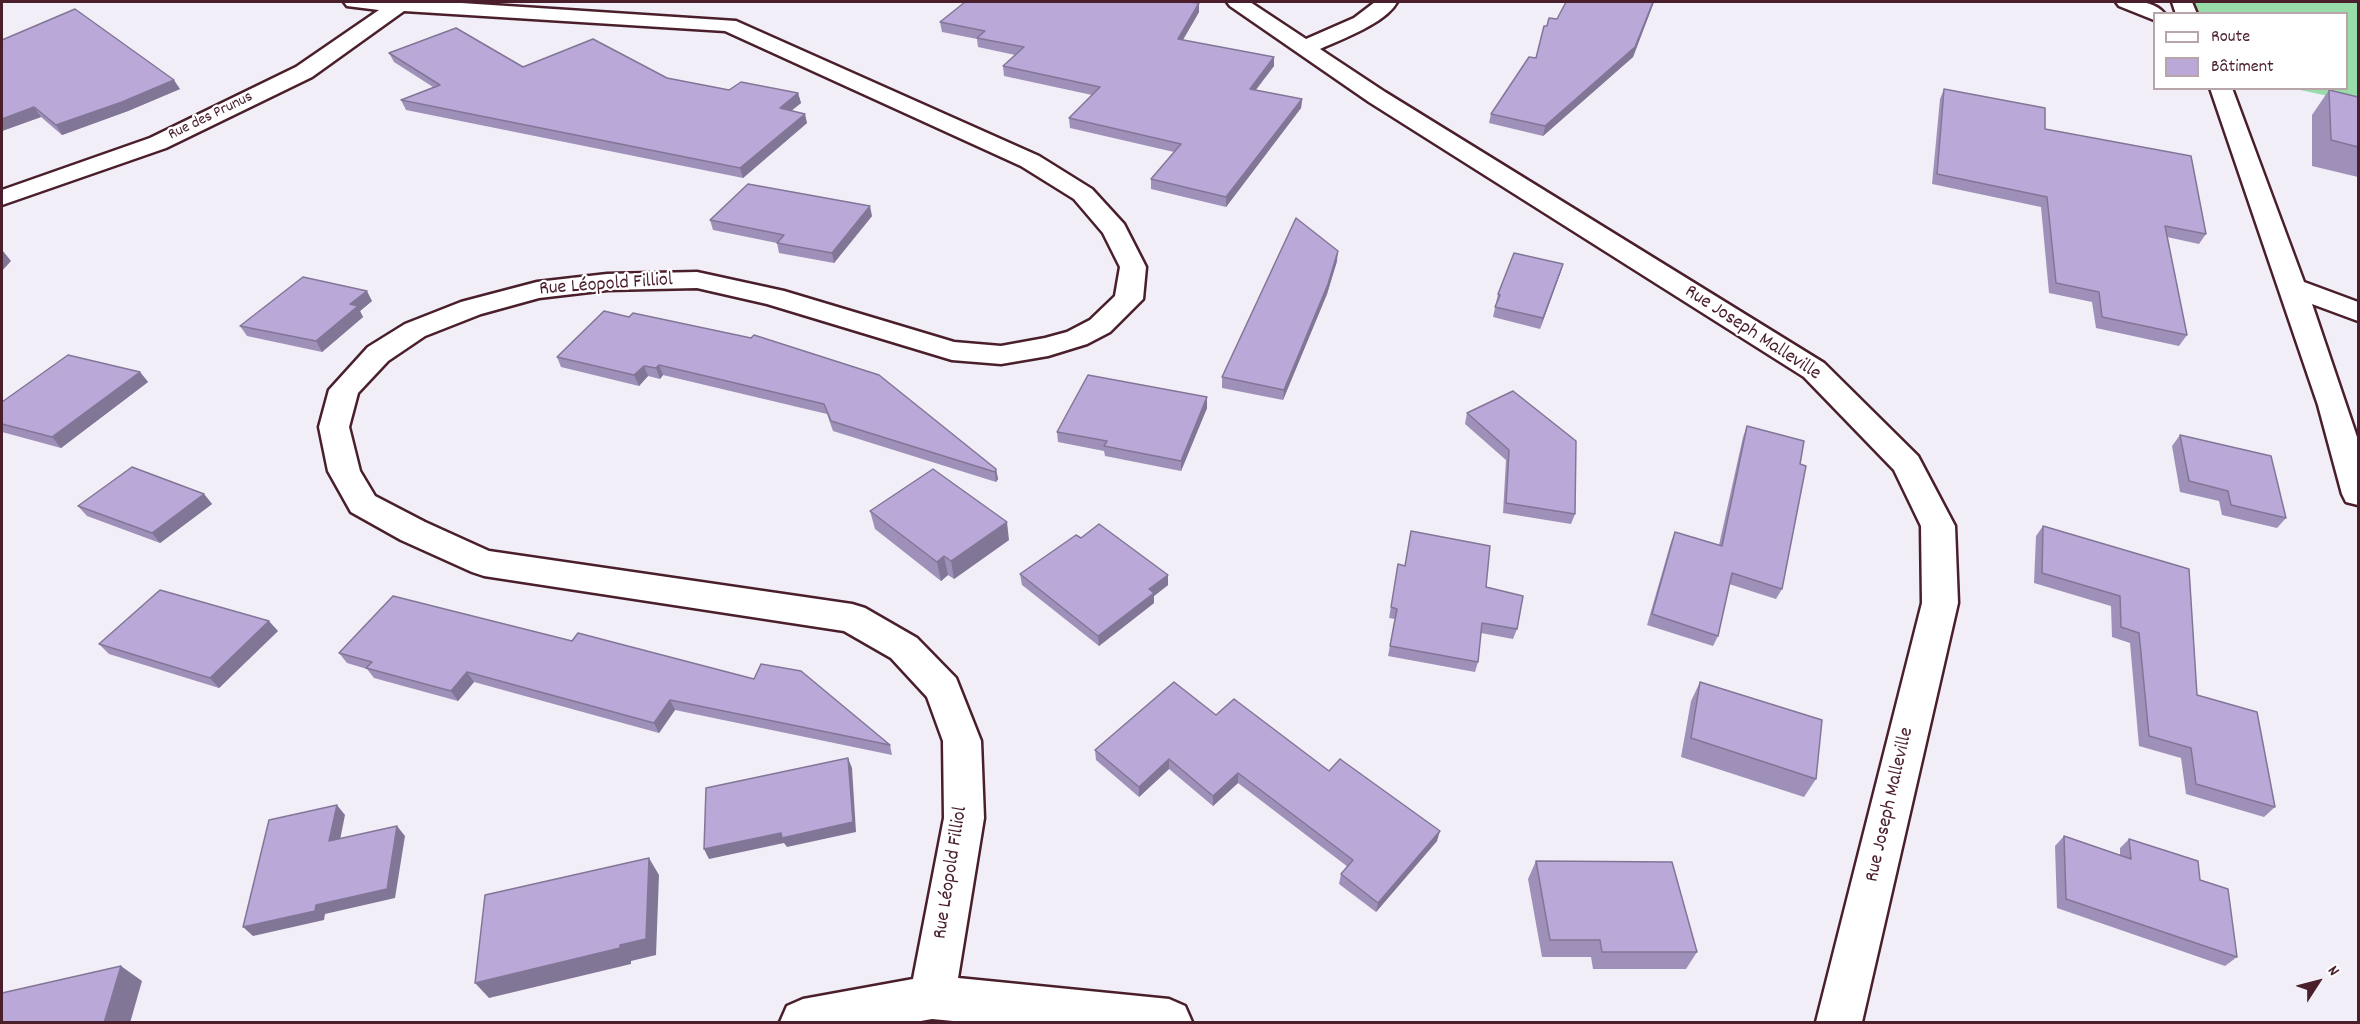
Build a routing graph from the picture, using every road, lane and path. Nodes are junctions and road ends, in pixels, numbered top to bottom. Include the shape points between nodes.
1 (354, 2) edge
2 (1237, 2) edge
3 (1387, 2) edge
4 (2126, 2) edge
5 (402, 3) edge
6 (630, 10) edge
7 (2153, 13) edge
8 (1305, 48) junction
9 (2222, 90) edge
10 (2, 198) edge
11 (2293, 287) junction
12 (2358, 312) edge
13 (2358, 495) edge
14 (932, 997) junction
15 (803, 1023) edge
16 (1169, 1023) edge
17 (1839, 1023) edge

1 - 5 street, Rue Léopold Filliol
2 - 8 street, Rue Joseph Malleville
3 - 8 street via 1360,22
4 - 7 street
5 - 6 street, Rue Léopold Filliol
5 - 10 street, Rue des Prunus via 304,72 158,143
6 - 14 street, Rue Léopold Filliol via 729,25 1030,161 1083,194 1115,230 1133,267 1129,300 1100,326 1077,338 1001,355 952,351 774,297 697,280 607,282 537,290 415,330 378,354 344,390 334,427 344,471 363,504 484,562 852,618 904,648 943,689 962,741 964,818
8 - 17 street, Rue Joseph Malleville via 1814,370 1907,464 1938,526 1940,603
9 - 11 street
11 - 12 street
11 - 13 street
14 - 15 street
14 - 16 street

